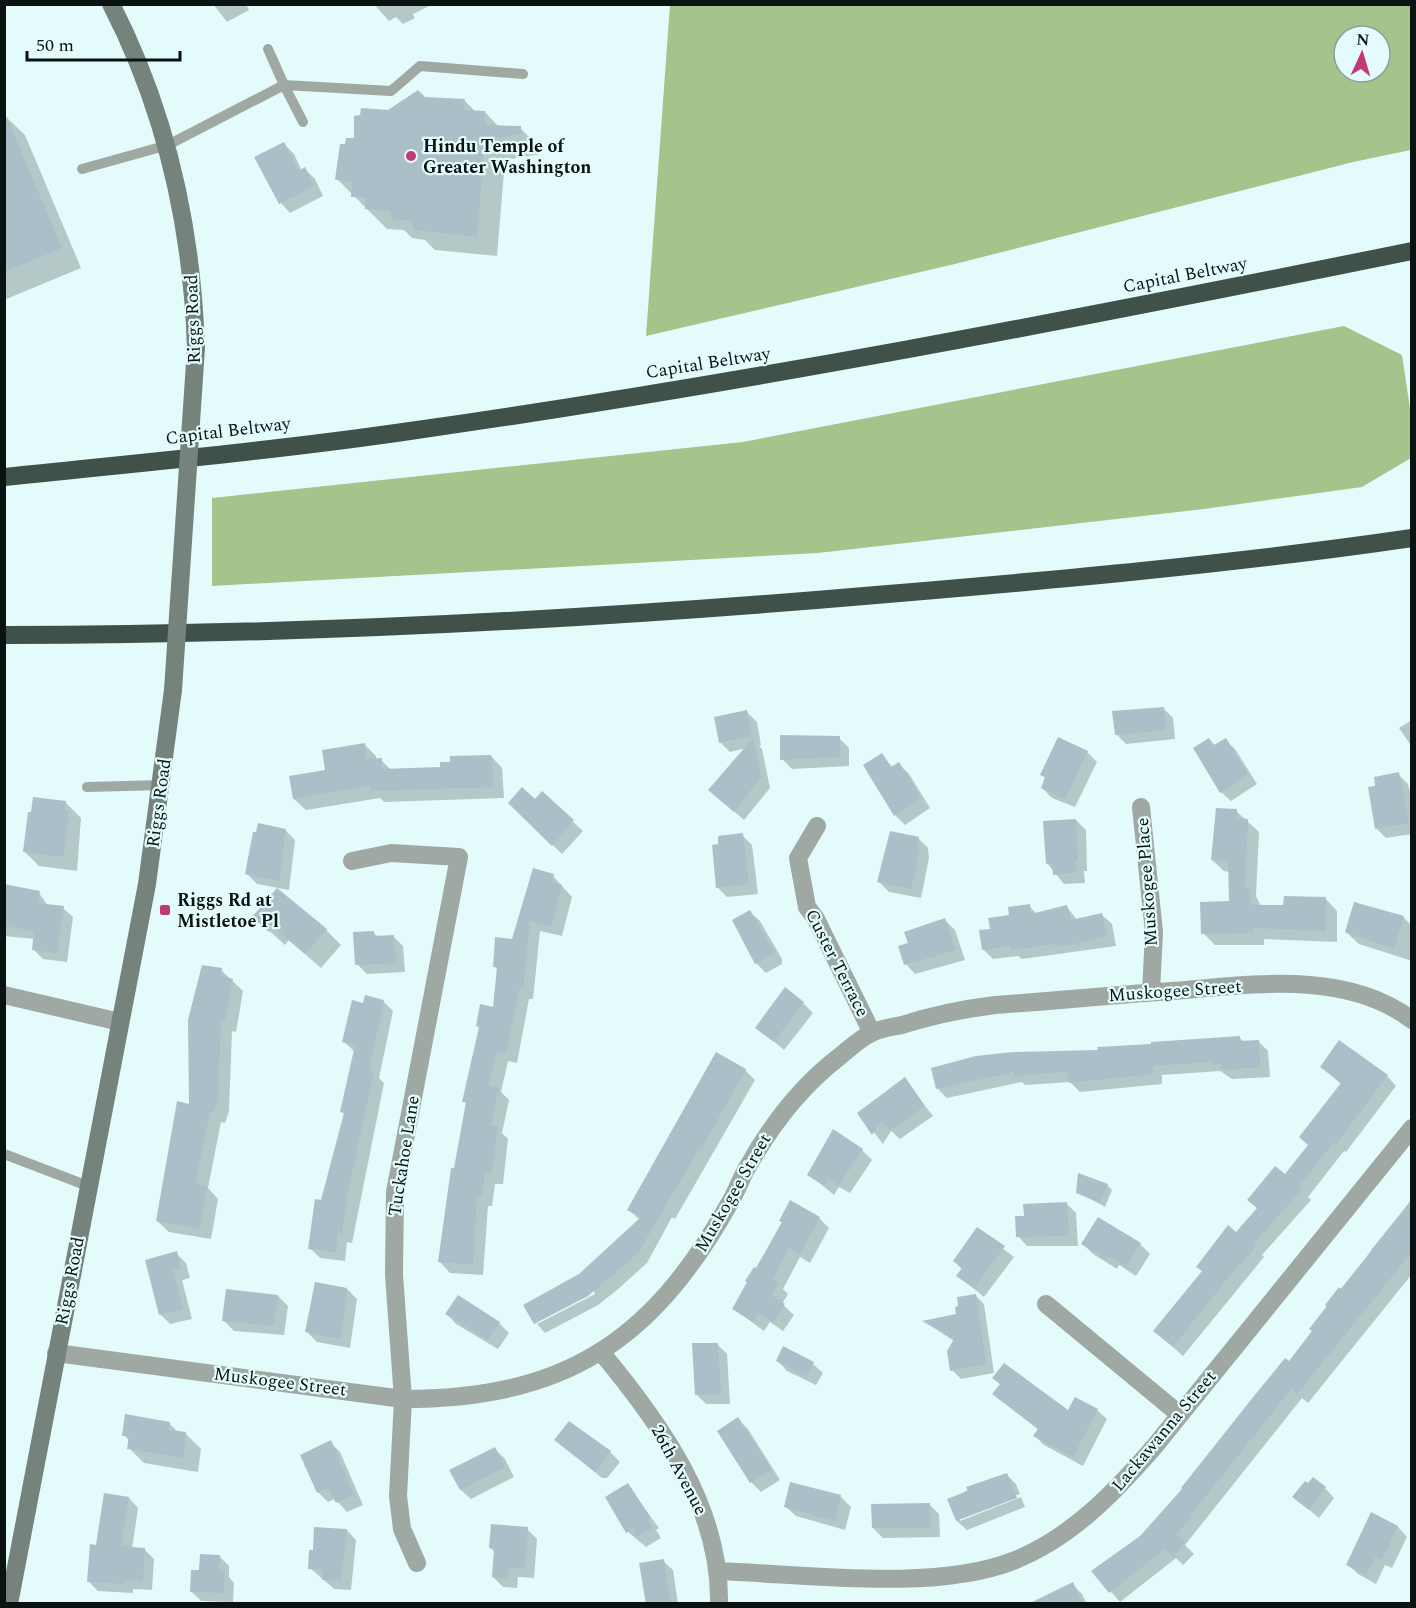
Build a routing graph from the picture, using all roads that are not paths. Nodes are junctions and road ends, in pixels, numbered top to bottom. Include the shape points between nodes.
1 (111, 4) edge
2 (268, 49) dead end
3 (523, 74) dead end
4 (284, 86) junction
5 (303, 122) dead end
6 (168, 146) junction
7 (82, 169) dead end
8 (1412, 251) edge
9 (4, 477) edge
10 (1412, 538) edge
11 (1412, 547) edge
12 (1301, 554) junction
13 (4, 635) edge
14 (162, 785) junction
15 (87, 787) dead end
16 (1141, 807) dead end
17 (817, 826) dead end
18 (352, 861) dead end
19 (1151, 992) junction
20 (4, 995) edge
21 (1412, 1020) edge
22 (120, 1022) junction
23 (872, 1033) junction
24 (1412, 1128) edge
25 (4, 1154) edge
26 (88, 1186) junction
27 (1046, 1304) dead end
28 (601, 1352) junction
29 (56, 1353) junction
30 (403, 1399) junction
31 (1179, 1414) junction
32 (11, 1555) edge
33 (417, 1563) dead end
34 (717, 1570) junction
35 (9, 1604) edge
36 (719, 1604) edge

1 - 6 main road, Riggs Road via 138,61
2 - 4 lane
3 - 4 lane via 420,66 391,90
4 - 5 lane
4 - 6 lane
6 - 7 lane
6 - 14 main road, Riggs Road, bridge via 189,247 196,348 173,690
8 - 9 highway, Capital Beltway via 783,373 402,432
10 - 12 highway
11 - 12 highway
12 - 13 highway via 984,586 583,617 146,634
14 - 15 lane
14 - 22 main road, Riggs Road
16 - 19 street, Muskogee Place via 1154,932
17 - 23 street, Custer Terrace via 798,858 807,907
18 - 30 street, Tuckahoe Lane via 391,853 459,857 395,1192 394,1275
19 - 21 street, Muskogee Street via 1301,984 1372,999
19 - 23 street, Muskogee Street via 955,1010
20 - 22 street
22 - 26 main road, Riggs Road
23 - 28 street, Muskogee Street via 828,1066 786,1108 685,1274 636,1326
24 - 31 street, Lackawanna Street
25 - 26 lane
26 - 29 main road, Riggs Road
27 - 31 street
28 - 30 street, Muskogee Street via 537,1381 503,1391 448,1399
28 - 34 street, 26th Avenue via 638,1396 692,1485 712,1533
29 - 30 street, Muskogee Street
29 - 32 main road, Riggs Road
30 - 33 street, Tuckahoe Lane via 398,1496 402,1529
31 - 34 street, Lackawanna Street via 1115,1492 1087,1517 1014,1561 944,1578
32 - 35 main road, Riggs Road
34 - 36 street, 26th Avenue

